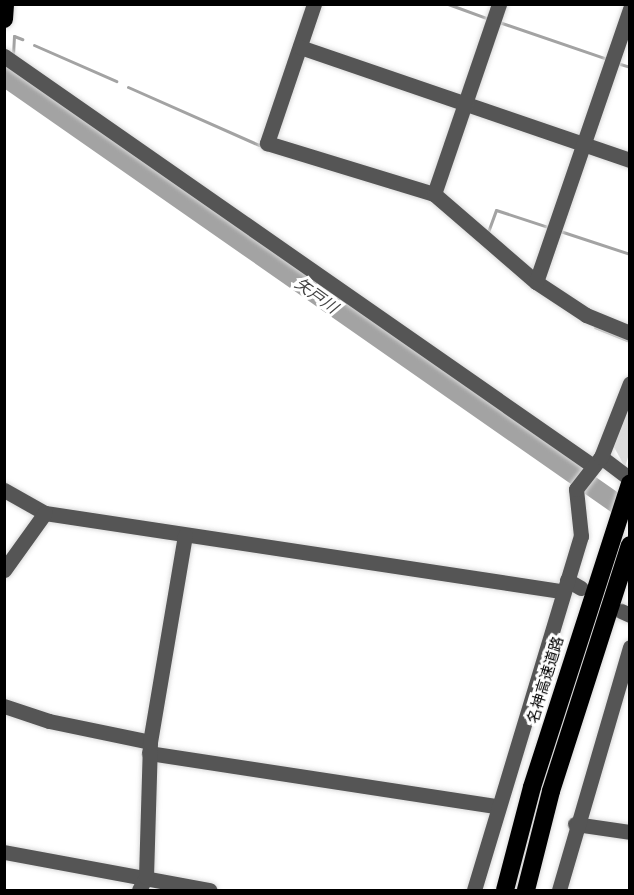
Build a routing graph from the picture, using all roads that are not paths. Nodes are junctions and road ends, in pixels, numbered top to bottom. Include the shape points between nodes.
1 (5, 4) edge
2 (314, 4) edge
3 (500, 4) edge
4 (630, 9) edge
5 (4, 19) edge
6 (300, 47) junction
7 (4, 56) edge
8 (466, 104) junction
9 (583, 144) junction
10 (630, 160) edge
11 (434, 194) junction
12 (536, 282) junction
13 (630, 333) edge
14 (630, 382) edge
15 (595, 463) junction
16 (630, 481) edge
17 (4, 490) edge
18 (45, 513) junction
19 (185, 535) junction
20 (629, 548) edge
21 (4, 570) edge
22 (564, 585) junction
23 (581, 588) dead end
24 (630, 647) edge
25 (4, 706) edge
26 (149, 747) junction
27 (496, 806) junction
28 (575, 824) junction
29 (630, 832) edge
30 (4, 852) edge
31 (142, 884) edge
32 (210, 891) edge
33 (474, 891) edge
34 (505, 891) edge
35 (526, 891) edge
36 (559, 891) edge

1 - 5 highway
2 - 6 street
3 - 8 street
4 - 9 street
6 - 8 street
6 - 11 street via 267,143
7 - 15 street
8 - 9 street
8 - 11 street
9 - 10 street
9 - 12 street
11 - 12 street
12 - 13 street via 586,315
14 - 15 street
15 - 16 street
15 - 22 street via 576,489 581,536
16 - 34 highway, 名神高速道路
17 - 18 street
18 - 19 street
18 - 21 street
19 - 22 street
19 - 26 street
20 - 35 highway via 551,791
22 - 23 street
22 - 27 street
24 - 28 street
25 - 26 street via 49,722
26 - 27 street
26 - 31 street
27 - 33 street
28 - 29 street
28 - 36 street
30 - 31 street
31 - 32 street

